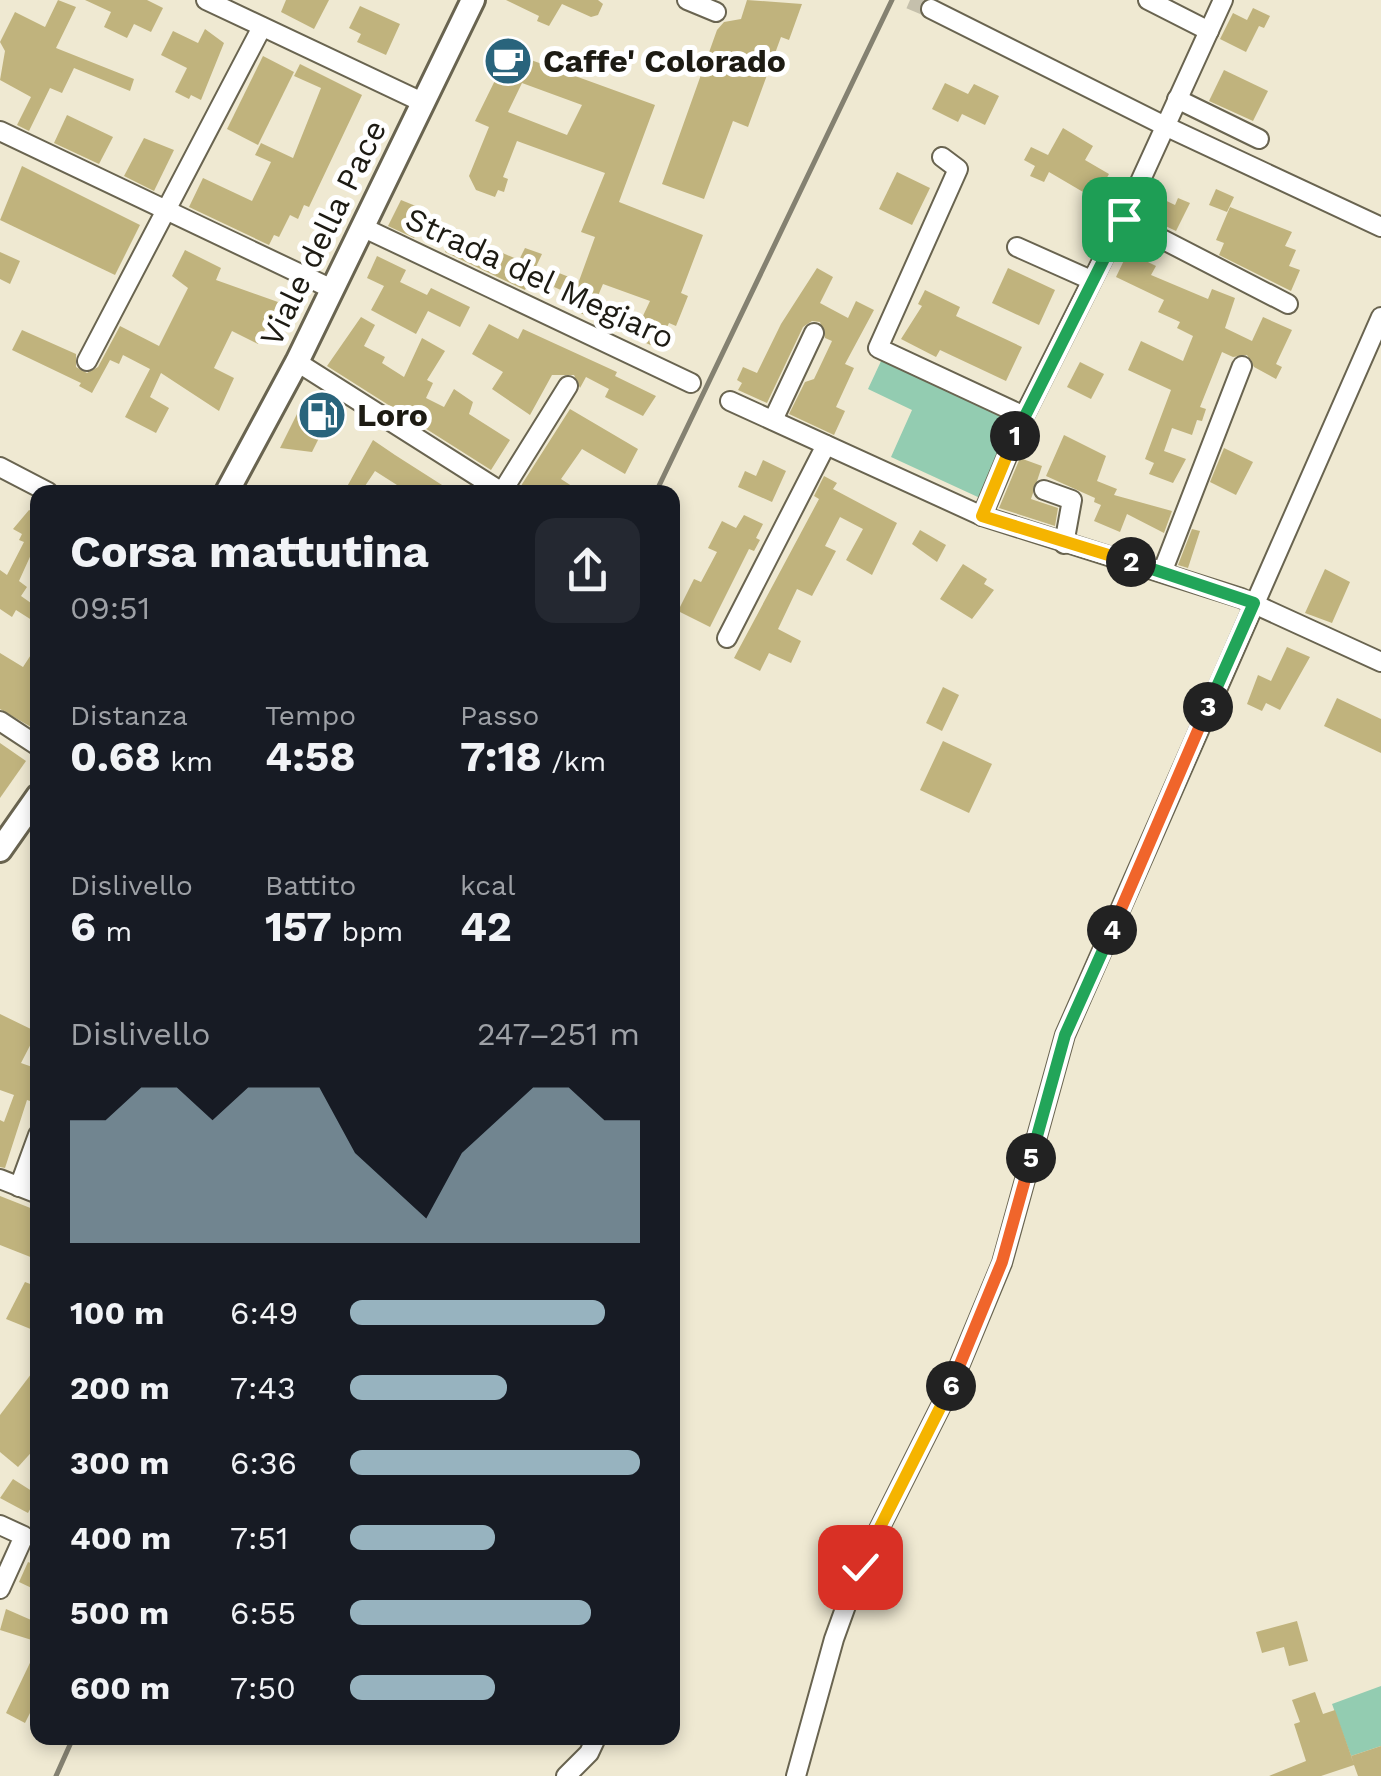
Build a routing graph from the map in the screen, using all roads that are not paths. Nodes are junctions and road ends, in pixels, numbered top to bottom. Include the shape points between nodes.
1 (206, 0) edge
2 (473, 0) edge
3 (687, 0) edge
4 (1148, 0) edge
5 (1224, 0) edge
6 (931, 8) dead end
7 (716, 12) dead end
8 (262, 26) junction
9 (1209, 31) junction
10 (1176, 99) junction
11 (422, 102) junction
12 (1164, 126) junction
13 (0, 131) edge
14 (1259, 140) dead end
15 (942, 156) dead end
16 (167, 212) junction
17 (1124, 219) junction
18 (362, 227) junction
19 (1381, 227) edge
20 (1017, 247) dead end
21 (1092, 280) junction
22 (332, 289) junction
23 (1288, 304) dead end
24 (1381, 317) edge
25 (814, 334) dead end
26 (87, 361) dead end
27 (298, 362) junction
28 (1242, 366) dead end
29 (691, 382) dead end
30 (568, 386) dead end
31 (730, 401) dead end
32 (1024, 416) junction
33 (773, 420) junction
34 (826, 445) junction
35 (0, 468) edge
36 (34, 485) edge
37 (231, 485) edge
38 (491, 485) edge
39 (506, 485) edge
40 (1044, 490) dead end
41 (982, 516) junction
42 (1064, 544) junction
43 (1163, 570) junction
44 (1254, 603) junction
45 (728, 638) dead end
46 (1381, 662) edge
47 (0, 721) edge
48 (30, 741) edge
49 (30, 815) edge
50 (0, 850) edge
51 (30, 1157) edge
52 (0, 1179) edge
53 (19, 1187) junction
54 (30, 1191) edge
55 (0, 1525) edge
56 (0, 1589) edge
57 (593, 1745) edge
58 (566, 1776) edge
59 (796, 1776) edge

1 - 8 street
2 - 11 main road, Viale della Pace
3 - 7 street
4 - 9 street
5 - 9 street
6 - 12 street
8 - 11 street
8 - 16 street
9 - 10 street
10 - 12 street
10 - 14 street
11 - 18 main road, Viale della Pace
12 - 17 street
12 - 19 street
13 - 16 street
15 - 32 street via 958,169 878,348
16 - 22 street
16 - 26 street
17 - 21 street
17 - 23 street
18 - 22 main road, Viale della Pace
18 - 29 street, Strada del Megiaro
20 - 21 street
21 - 32 street
22 - 27 main road, Viale della Pace
24 - 44 street
25 - 33 street
27 - 37 main road, Viale della Pace
27 - 38 street
28 - 43 street
30 - 39 street
31 - 33 street
32 - 41 street
33 - 34 street
34 - 41 street
34 - 45 street
35 - 36 street
40 - 42 street via 1072,500
41 - 42 street
42 - 43 street
43 - 44 street
44 - 46 street
44 - 59 street via 1065,1035 1002,1262 950,1388 860,1567
47 - 48 street
49 - 50 main road
51 - 53 street
52 - 53 street
53 - 54 street
55 - 56 street via 24,1536
57 - 58 street

